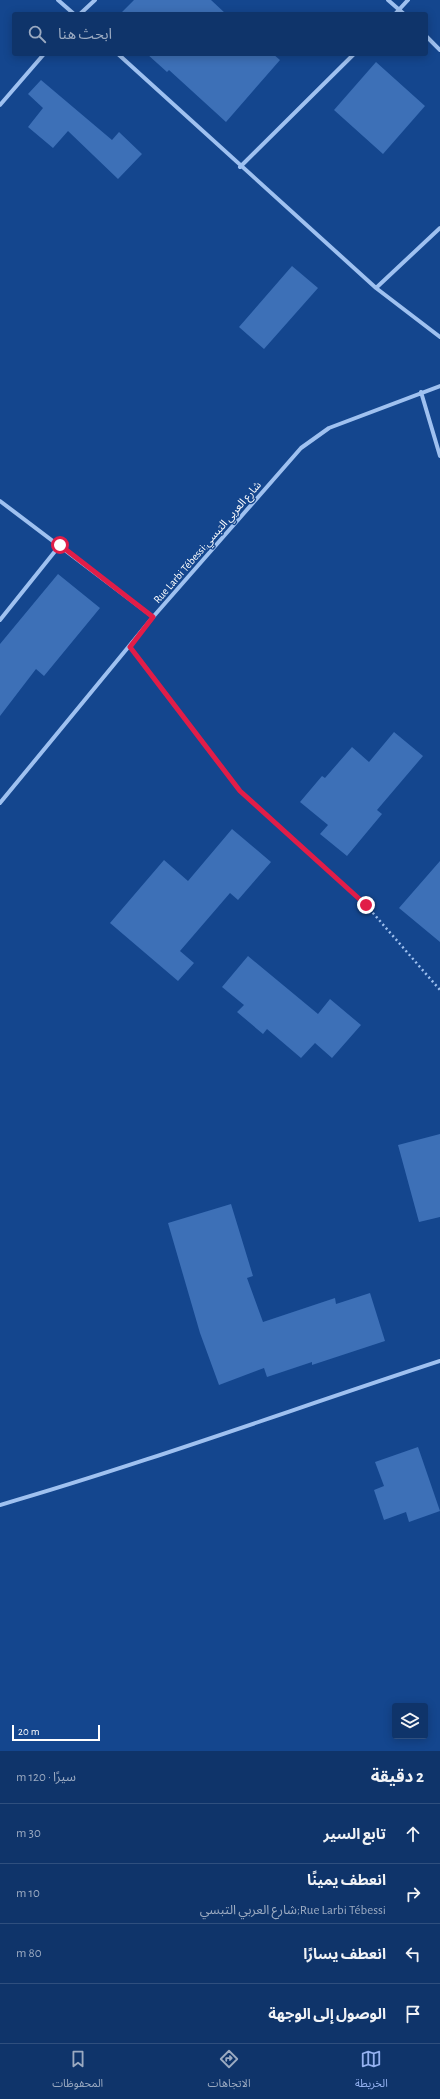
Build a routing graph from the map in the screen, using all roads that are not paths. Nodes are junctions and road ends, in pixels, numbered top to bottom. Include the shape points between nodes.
1 (58, 0) edge
2 (95, 0) edge
3 (388, 0) edge
4 (408, 0) edge
5 (399, 10) junction
6 (72, 12) edge
7 (82, 12) edge
8 (402, 12) edge
9 (428, 38) edge
10 (440, 50) edge
11 (42, 56) edge
12 (120, 56) edge
13 (352, 56) edge
14 (0, 105) edge
15 (240, 167) junction
16 (440, 228) edge
17 (376, 288) junction
18 (440, 337) edge
19 (440, 386) edge
20 (421, 392) junction
21 (440, 456) edge
22 (0, 501) edge
23 (60, 545) junction
24 (153, 617) junction
25 (0, 620) edge
26 (0, 803) edge
27 (440, 1361) edge
28 (0, 1505) edge

1 - 6 street
2 - 7 street
3 - 5 street
4 - 5 street
5 - 8 street
9 - 10 street
11 - 14 street
12 - 15 street
13 - 15 street
15 - 17 street
16 - 17 street
17 - 18 street
19 - 20 street, Rue Larbi Tébessi;شارع العربي التبسي
20 - 21 street
20 - 24 street, Rue Larbi Tébessi;شارع العربي التبسي via 329,428 301,448
22 - 23 street
23 - 24 street
23 - 25 street
24 - 26 street, Rue Larbi Tébessi;شارع العربي التبسي
27 - 28 street via 272,1415 98,1476

